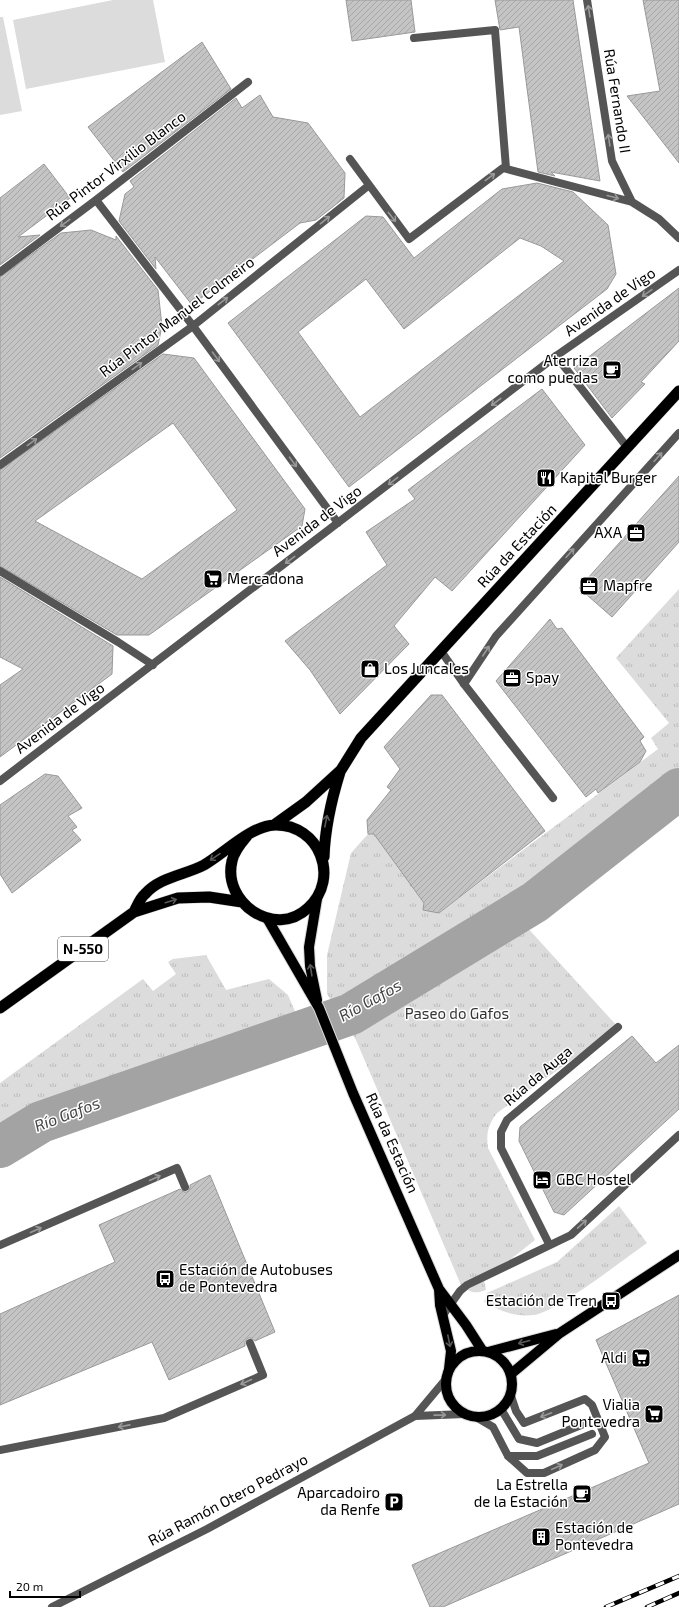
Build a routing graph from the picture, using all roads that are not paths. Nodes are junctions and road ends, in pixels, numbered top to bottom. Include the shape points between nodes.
1 (587, 0) edge
2 (414, 38) dead end
3 (248, 82) dead end
4 (350, 159) dead end
5 (506, 168) junction
6 (368, 186) junction
7 (96, 200) junction
8 (632, 202) junction
9 (679, 238) edge
10 (679, 270) edge
11 (0, 272) edge
12 (192, 326) junction
13 (556, 356) junction
14 (679, 391) edge
15 (679, 433) edge
16 (627, 447) junction
17 (0, 465) edge
18 (338, 523) junction
19 (0, 572) edge
20 (441, 651) junction
21 (153, 665) junction
22 (464, 684) junction
23 (340, 770) junction
24 (0, 781) edge
25 (553, 798) dead end
26 (274, 825) junction
27 (247, 836) junction
28 (323, 860) junction
29 (317, 899) junction
30 (242, 902) junction
31 (134, 912) junction
32 (267, 918) junction
33 (0, 1008) edge
34 (319, 1008) junction
35 (618, 1026) dead end
36 (679, 1135) edge
37 (185, 1187) dead end
38 (549, 1244) junction
39 (0, 1245) edge
40 (679, 1255) edge
41 (439, 1290) junction
42 (450, 1304) junction
43 (443, 1315) junction
44 (560, 1333) junction
45 (250, 1343) dead end
46 (485, 1351) junction
47 (448, 1374) junction
48 (511, 1374) junction
49 (510, 1396) junction
50 (501, 1409) junction
51 (465, 1414) junction
52 (415, 1416) junction
53 (476, 1417) junction
54 (586, 1423) dead end
55 (592, 1434) dead end
56 (0, 1450) edge
57 (508, 1456) junction
58 (52, 1607) edge

8 -> 1 street, Rúa Fernando II via 612,161
2 - 5 street via 495,30
3 - 7 street, Rúa Pintor Virxilio Blanco
4 - 6 street
6 -> 5 street via 409,239
5 -> 8 street
12 -> 6 street, Rúa Pintor Manuel Colmeiro
7 -> 11 street, Rúa Pintor Virxilio Blanco
7 - 12 street
8 - 9 street via 659,219
10 -> 13 street, Avenida de Vigo
17 -> 12 street, Rúa Pintor Manuel Colmeiro
12 -> 18 street
13 - 16 street, Avenida de Vigo
13 -> 18 street, Avenida de Vigo
14 - 16 highway, Rúa da Estación
22 -> 15 street via 496,636
16 - 20 highway, Rúa da Estación
18 -> 21 street, Avenida de Vigo
19 - 21 street
20 - 22 street
20 - 23 highway, Rúa da Estación via 361,738
21 - 24 street, Avenida de Vigo
22 - 25 street
23 - 26 highway, Rúa da Estación via 306,802
28 -> 23 highway, Rúa da Estación via 325,828
26 - 27 highway via 260,828
26 - 28 highway via 290,826 305,834 316,845
27 - 30 highway via 232,860 230,875 234,890
27 -> 31 highway via 204,864 161,882 144,894
28 - 29 highway via 323,887
29 - 32 highway via 295,916
34 -> 29 main road, Rúa da Estación via 309,948
31 -> 30 highway, N-550 via 178,898 209,897
30 - 32 highway via 253,913
31 - 33 highway, N-550
32 - 34 main road, Rúa da Estación
34 - 41 main road, Rúa da Estación
35 - 38 street, Rúa da Auga via 507,1120 501,1132 501,1148
38 -> 36 street via 571,1235
39 -> 37 street via 177,1168
38 - 42 street via 467,1285
40 - 44 main road
41 - 42 main road, Rúa da Estación
41 - 43 main road, Rúa da Estación
42 - 43 street
42 - 46 main road, Rúa da Estación
43 -> 47 main road, Rúa da Estación via 451,1350
44 -> 46 main road
44 - 48 main road
45 -> 56 street via 263,1375 164,1418
46 - 47 main road via 466,1354 456,1360
46 - 48 main road via 502,1360
47 - 51 main road via 446,1390 450,1400
47 - 52 street, Rúa Ramón Otero Pedrayo
48 - 49 main road via 513,1385
49 - 50 main road
57 -> 49 street via 527,1473 544,1473 595,1450 605,1437 592,1405 585,1399 524,1423
50 - 53 main road via 485,1417
50 - 54 street via 519,1439 537,1443
52 -> 51 street, Rúa Ramón Otero Pedrayo
51 - 53 main road
52 - 58 street, Rúa Ramón Otero Pedrayo via 207,1529
53 - 57 street via 493,1427
55 - 57 street via 537,1456

